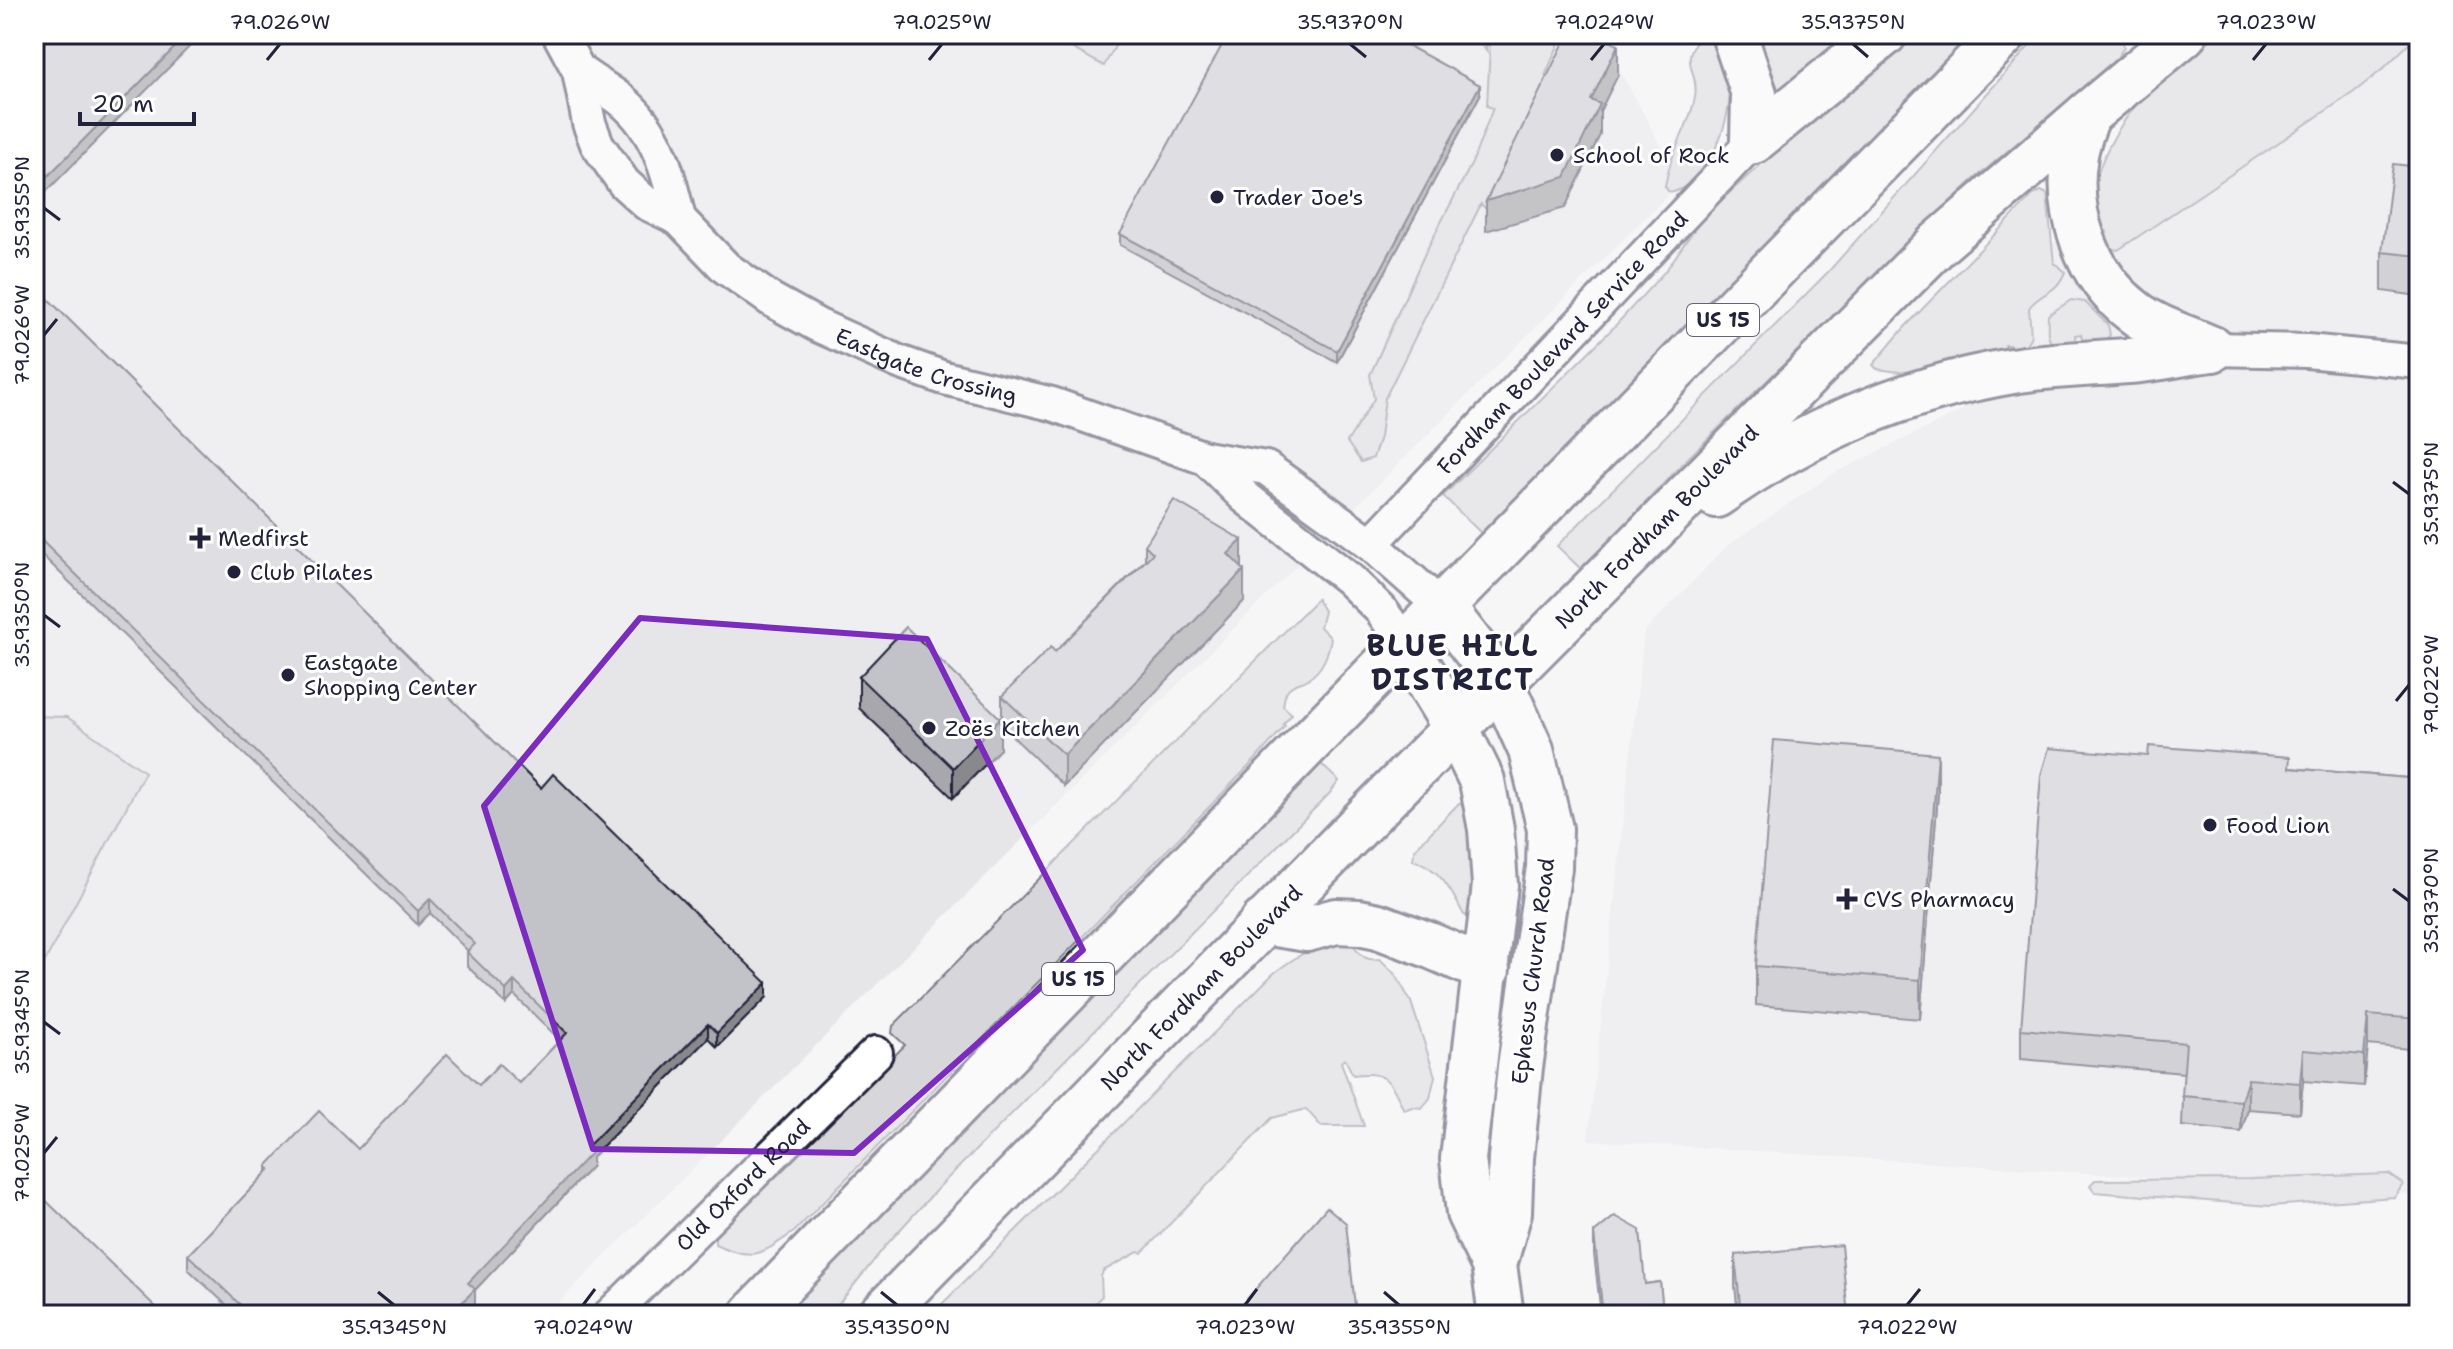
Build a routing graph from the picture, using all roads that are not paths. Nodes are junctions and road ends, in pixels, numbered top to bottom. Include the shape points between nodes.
1 (559, 34) edge
2 (1734, 34) edge
3 (1884, 34) edge
4 (2004, 34) edge
5 (2184, 34) edge
6 (579, 71) junction
7 (2088, 114) junction
8 (1753, 141) junction
9 (679, 219) junction
10 (2212, 349) junction
11 (2419, 362) edge
12 (1205, 458) junction
13 (1371, 544) junction
14 (1629, 555) junction
15 (1442, 607) junction
16 (1405, 644) junction
17 (1501, 683) junction
18 (1456, 728) junction
19 (1263, 922) junction
20 (1487, 970) junction
21 (876, 1053) dead end
22 (1494, 1265) junction
23 (610, 1315) edge
24 (752, 1315) edge
25 (881, 1315) edge
26 (1501, 1315) edge

1 - 6 street, Eastgate Crossing
2 - 8 main road via 1754,94
3 - 8 main road
4 - 15 main road, US 15
5 - 7 main road, North Fordham Boulevard
6 - 9 street, Eastgate Crossing via 621,100 647,129 665,163
6 - 9 street, Eastgate Crossing via 589,123 612,168 646,203
7 - 10 main road via 2074,156 2073,193 2076,221 2093,263 2132,311
7 - 14 main road, North Fordham Boulevard via 1938,244
8 - 13 street, Fordham Boulevard Service Road
9 - 12 street, Eastgate Crossing via 726,268 817,325 954,381 1052,404
10 - 11 street
10 - 14 main road via 2010,372 1897,399 1824,429 1752,469
12 - 13 street, Eastgate Crossing via 1266,468
12 - 16 street, Eastgate Crossing via 1245,497 1349,579 1381,610
13 - 15 street, Eastgate Crossing
14 - 17 main road, North Fordham Boulevard
15 - 16 main road, US 15
15 - 17 main road, Ephesus Church Road
16 - 18 main road, Ephesus Church Road
16 - 24 main road, US 15
17 - 18 main road, North Fordham Boulevard
17 - 22 main road, Ephesus Church Road via 1531,750 1550,829 1520,1067 1509,1212
18 - 19 main road, North Fordham Boulevard
18 - 20 main road, Ephesus Church Road via 1482,781 1491,829 1495,885
19 - 20 main road via 1307,929 1336,921 1378,926
19 - 25 main road, North Fordham Boulevard
20 - 22 main road, Ephesus Church Road via 1463,1159 1469,1213
21 - 23 street, Old Oxford Road
22 - 26 main road, Ephesus Church Road

